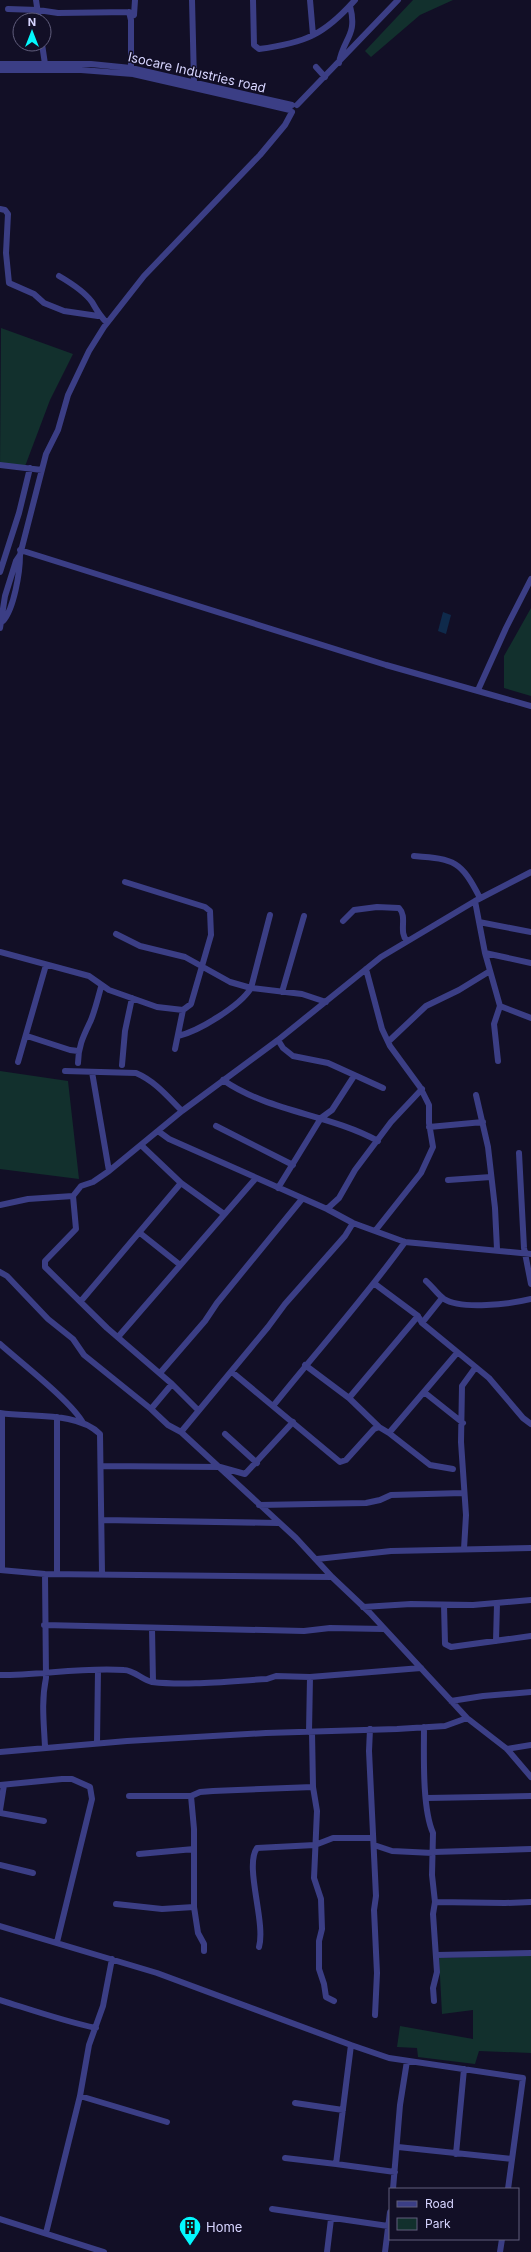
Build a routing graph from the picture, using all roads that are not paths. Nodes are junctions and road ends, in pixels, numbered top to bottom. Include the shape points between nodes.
1 (36, 0) edge
2 (135, 0) edge
3 (192, 0) edge
4 (253, 0) edge
5 (310, 0) edge
6 (355, 0) edge
7 (398, 0) edge
8 (350, 6) junction
9 (8, 9) dead end
10 (38, 10) junction
11 (129, 12) junction
12 (313, 36) junction
13 (43, 52) edge
14 (338, 63) junction
15 (0, 64) edge
16 (45, 64) junction
17 (316, 67) dead end
18 (131, 68) junction
19 (0, 70) edge
20 (325, 77) junction
21 (194, 81) junction
22 (293, 108) junction
23 (0, 210) edge
24 (59, 276) dead end
25 (98, 316) junction
26 (107, 323) junction
27 (0, 465) edge
28 (30, 468) junction
29 (42, 470) junction
30 (20, 553) junction
31 (0, 572) edge
32 (531, 579) edge
33 (0, 628) edge
34 (478, 690) junction
35 (531, 706) edge
36 (414, 856) dead end
37 (531, 872) edge
38 (125, 882) dead end
39 (478, 900) junction
40 (270, 915) dead end
41 (304, 916) dead end
42 (343, 921) dead end
43 (479, 922) junction
44 (531, 932) edge
45 (116, 934) dead end
46 (407, 941) junction
47 (0, 952) edge
48 (485, 953) junction
49 (531, 962) edge
50 (46, 965) junction
51 (201, 968) junction
52 (366, 969) junction
53 (490, 971) junction
54 (101, 987) junction
55 (251, 988) junction
56 (282, 992) junction
57 (132, 998) junction
58 (326, 1002) junction
59 (500, 1006) junction
60 (182, 1010) junction
61 (531, 1018) edge
62 (26, 1036) junction
63 (178, 1036) junction
64 (278, 1040) junction
65 (389, 1041) junction
66 (176, 1050) dead end
67 (78, 1051) junction
68 (498, 1061) dead end
69 (18, 1062) dead end
70 (78, 1063) dead end
71 (122, 1065) dead end
72 (65, 1071) dead end
73 (92, 1072) junction
74 (354, 1076) junction
75 (223, 1080) junction
76 (383, 1088) dead end
77 (422, 1089) junction
78 (476, 1095) dead end
79 (182, 1111) junction
80 (320, 1118) junction
81 (483, 1122) junction
82 (216, 1126) dead end
83 (430, 1127) junction
84 (158, 1131) junction
85 (378, 1141) junction
86 (141, 1145) junction
87 (519, 1153) dead end
88 (293, 1165) junction
89 (109, 1171) junction
90 (491, 1176) junction
91 (256, 1178) junction
92 (448, 1180) dead end
93 (181, 1183) junction
94 (278, 1188) junction
95 (73, 1196) junction
96 (302, 1199) junction
97 (0, 1205) edge
98 (327, 1209) junction
99 (224, 1214) junction
100 (353, 1223) junction
101 (375, 1231) junction
102 (140, 1232) junction
103 (405, 1242) junction
104 (496, 1249) junction
105 (528, 1253) edge
106 (179, 1264) junction
107 (0, 1272) edge
108 (426, 1281) dead end
109 (374, 1284) junction
110 (531, 1284) edge
111 (442, 1298) junction
112 (531, 1299) edge
113 (81, 1300) junction
114 (418, 1316) junction
115 (422, 1323) junction
116 (118, 1337) junction
117 (0, 1344) edge
118 (457, 1353) junction
119 (305, 1365) junction
120 (475, 1368) junction
121 (232, 1372) junction
122 (160, 1373) junction
123 (172, 1384) junction
124 (424, 1392) junction
125 (349, 1398) junction
126 (273, 1406) junction
127 (151, 1409) junction
128 (198, 1410) junction
129 (463, 1412) junction
130 (1, 1413) edge
131 (456, 1416) junction
132 (57, 1417) junction
133 (293, 1422) junction
134 (83, 1423) junction
135 (463, 1423) junction
136 (531, 1424) edge
137 (376, 1427) junction
138 (181, 1432) junction
139 (389, 1432) junction
140 (225, 1434) dead end
141 (207, 1455) junction
142 (462, 1459) junction
143 (257, 1463) junction
144 (101, 1466) junction
145 (204, 1467) junction
146 (220, 1468) junction
147 (453, 1469) junction
148 (462, 1479) junction
149 (463, 1493) junction
150 (259, 1505) junction
151 (271, 1519) junction
152 (102, 1520) junction
153 (531, 1548) edge
154 (464, 1549) junction
155 (317, 1559) junction
156 (1, 1570) edge
157 (57, 1573) junction
158 (102, 1573) junction
159 (44, 1574) junction
160 (332, 1577) junction
161 (531, 1600) edge
162 (497, 1604) junction
163 (444, 1605) junction
164 (372, 1606) junction
165 (363, 1607) junction
166 (370, 1614) junction
167 (44, 1625) junction
168 (378, 1627) junction
169 (152, 1628) junction
170 (531, 1636) edge
171 (496, 1641) junction
172 (421, 1668) junction
173 (98, 1670) junction
174 (45, 1672) junction
175 (0, 1675) edge
176 (310, 1678) junction
177 (153, 1682) junction
178 (531, 1692) edge
179 (460, 1699) junction
180 (451, 1702) junction
181 (457, 1708) junction
182 (467, 1718) junction
183 (424, 1727) junction
184 (370, 1729) junction
185 (311, 1732) junction
186 (98, 1743) junction
187 (531, 1745) edge
188 (45, 1747) junction
189 (507, 1749) junction
190 (0, 1752) edge
191 (531, 1777) edge
192 (2, 1785) edge
193 (313, 1787) junction
194 (129, 1796) dead end
195 (191, 1796) junction
196 (531, 1796) edge
197 (427, 1798) junction
198 (0, 1812) edge
199 (44, 1821) dead end
200 (316, 1836) junction
201 (373, 1838) junction
202 (324, 1841) junction
203 (315, 1845) junction
204 (374, 1845) junction
205 (194, 1849) junction
206 (531, 1849) edge
207 (433, 1852) junction
208 (421, 1853) junction
209 (139, 1854) dead end
210 (433, 1862) junction
211 (0, 1865) edge
212 (33, 1873) dead end
213 (434, 1902) junction
214 (531, 1902) edge
215 (116, 1904) dead end
216 (194, 1907) junction
217 (0, 1926) edge
218 (57, 1942) junction
219 (258, 1947) dead end
220 (204, 1951) dead end
221 (531, 1953) edge
222 (437, 1956) junction
223 (112, 1959) junction
224 (0, 2000) edge
225 (334, 2001) dead end
226 (434, 2001) dead end
227 (375, 2015) dead end
228 (96, 2028) junction
229 (350, 2045) junction
230 (407, 2061) junction
231 (464, 2069) junction
232 (80, 2096) junction
233 (295, 2103) dead end
234 (343, 2110) junction
235 (167, 2122) dead end
236 (398, 2146) junction
237 (456, 2154) junction
238 (285, 2158) dead end
239 (512, 2159) junction
240 (336, 2164) junction
241 (395, 2172) junction
242 (393, 2188) edge
243 (508, 2188) edge
244 (272, 2209) dead end
245 (0, 2219) edge
246 (331, 2219) junction
247 (389, 2219) edge
248 (388, 2226) junction
249 (46, 2233) junction
250 (502, 2240) edge
251 (104, 2252) edge
252 (327, 2252) edge
253 (385, 2252) edge
254 (500, 2252) edge

1 - 10 street
2 - 11 street via 134,15
3 - 21 street
4 - 12 street via 256,48 287,45
5 - 12 street
6 - 8 street
7 - 14 street
8 - 12 street via 326,30
8 - 14 street via 353,18 352,35
9 - 10 street
10 - 11 street via 58,13
11 - 18 street
13 - 16 street
14 - 20 street
15 - 16 street, Isocare Industries road
16 - 18 street, Isocare Industries road via 91,64
17 - 20 street
18 - 21 street, Isocare Industries road
19 - 22 street, Isocare Industries road via 81,70 133,74
20 - 22 street
21 - 22 street, Isocare Industries road
22 - 26 street via 285,125 260,155 144,276
23 - 25 street via 5,210 8,214 6,253 9,283 64,311
24 - 25 street via 74,284 86,296
25 - 26 street
26 - 29 street via 89,351 68,395 58,430 46,454
27 - 28 street
28 - 29 street
28 - 31 street
29 - 30 street
30 - 33 street via 5,596
30 - 34 street
32 - 34 street
34 - 35 street
36 - 39 street via 439,858 456,864 469,877
37 - 39 street
38 - 51 street via 208,909 212,916 211,935
39 - 43 street
39 - 46 street
40 - 55 street
41 - 56 street
42 - 46 street via 354,910 399,908 403,913 403,933
43 - 44 street
43 - 48 street
45 - 51 street via 140,946 184,957
46 - 52 street
47 - 50 street
48 - 49 street
48 - 53 street
50 - 54 street via 89,976
50 - 62 street
51 - 55 street via 230,982
51 - 60 street via 191,1004
52 - 58 street
52 - 65 street via 381,1025
53 - 59 street
53 - 65 street via 426,1006
54 - 57 street
54 - 67 street
55 - 56 street
55 - 63 street via 240,1003 206,1025 189,1034
56 - 58 street via 311,996
57 - 60 street via 157,1007
57 - 71 street via 125,1031
58 - 64 street
59 - 61 street
59 - 68 street via 494,1024
60 - 63 street
62 - 67 street
62 - 69 street
63 - 66 street
64 - 74 street via 293,1056 328,1063
64 - 75 street
65 - 77 street via 390,1046
67 - 70 street
72 - 73 street
73 - 79 street via 125,1072 144,1076
73 - 89 street
74 - 76 street
74 - 80 street via 332,1110
75 - 79 street
75 - 80 street via 239,1092
77 - 83 street via 429,1105
77 - 85 street
78 - 81 street
79 - 84 street
80 - 85 street
80 - 88 street
81 - 83 street
81 - 90 street
82 - 88 street
83 - 101 street via 433,1147 426,1164
84 - 86 street
84 - 91 street via 168,1140
85 - 98 street via 353,1173 339,1198
86 - 89 street
86 - 93 street
87 - 105 street via 523,1239
88 - 94 street
89 - 95 street via 93,1182 81,1186
90 - 92 street
90 - 104 street
91 - 94 street
91 - 99 street
93 - 99 street
93 - 102 street
94 - 96 street
95 - 97 street via 28,1199
95 - 113 street via 76,1229 44,1264
96 - 98 street
96 - 122 street
98 - 100 street
99 - 106 street
100 - 101 street
100 - 121 street
101 - 103 street
102 - 106 street
102 - 113 street
103 - 104 street
103 - 109 street
104 - 105 street
105 - 110 street
106 - 116 street
107 - 127 street via 7,1276 48,1319 73,1339 84,1355
108 - 111 street
109 - 114 street
109 - 119 street
111 - 112 street via 455,1303 487,1305
111 - 115 street
113 - 116 street
114 - 115 street
114 - 125 street
115 - 118 street
116 - 122 street
117 - 134 street via 61,1398
118 - 120 street
118 - 124 street
119 - 125 street
119 - 126 street
120 - 129 street via 462,1386
120 - 136 street via 494,1383
121 - 126 street
121 - 128 street
122 - 123 street
123 - 127 street
123 - 128 street
124 - 131 street
124 - 139 street
125 - 137 street
126 - 133 street
127 - 138 street via 168,1425
128 - 138 street
129 - 131 street
129 - 135 street
130 - 132 street
130 - 156 street
131 - 135 street
132 - 134 street
132 - 157 street
133 - 137 street via 340,1462 346,1460
133 - 143 street
134 - 144 street via 100,1434
135 - 142 street
137 - 139 street
138 - 141 street
139 - 147 street via 424,1461 437,1467
140 - 143 street
141 - 145 street
141 - 146 street
142 - 147 street
142 - 148 street
143 - 146 street via 245,1474
144 - 145 street
144 - 152 street
145 - 146 street
146 - 150 street
147 - 148 street
148 - 149 street
149 - 150 street via 391,1495 366,1503
149 - 154 street via 466,1515
150 - 151 street
151 - 152 street
151 - 155 street
152 - 158 street
153 - 154 street
154 - 155 street via 391,1551
155 - 160 street
156 - 159 street
157 - 158 street
157 - 159 street
158 - 160 street
159 - 167 street
160 - 165 street
161 - 162 street
162 - 163 street
162 - 171 street
163 - 164 street
163 - 171 street via 447,1645 459,1647
164 - 165 street
164 - 166 street
165 - 166 street
166 - 168 street
167 - 169 street
167 - 174 street
168 - 169 street via 304,1631
168 - 172 street via 384,1629
169 - 177 street
170 - 171 street
172 - 176 street
172 - 180 street
173 - 174 street via 70,1669
173 - 177 street via 125,1670
173 - 186 street
174 - 175 street
174 - 188 street via 42,1693
176 - 177 street via 276,1676 251,1680
176 - 185 street
178 - 179 street
179 - 180 street
179 - 181 street
180 - 181 street
181 - 182 street
182 - 183 street via 445,1726
182 - 189 street
183 - 184 street
183 - 197 street
184 - 185 street
184 - 201 street
185 - 186 street
185 - 193 street
186 - 188 street
187 - 189 street
188 - 190 street
189 - 191 street
192 - 198 street
192 - 218 street via 70,1779 92,1790 92,1799
193 - 195 street via 213,1791
193 - 200 street via 317,1811
194 - 195 street
195 - 205 street
196 - 197 street
197 - 207 street via 433,1833
198 - 199 street
200 - 202 street
200 - 203 street
201 - 202 street via 333,1838
201 - 204 street
202 - 203 street
203 - 219 street via 260,1847 255,1850 256,1896 261,1935
203 - 225 street via 314,1878 319,1888 322,1912 319,1971 326,1996
204 - 208 street via 392,1852
204 - 227 street via 377,1973
205 - 209 street
205 - 216 street
206 - 207 street
207 - 208 street
207 - 210 street
208 - 210 street
210 - 213 street
211 - 212 street
213 - 214 street
213 - 222 street via 432,1914
215 - 216 street via 162,1909
216 - 220 street
217 - 218 street
218 - 223 street
221 - 222 street
222 - 226 street via 437,1973 432,1993
223 - 228 street
223 - 229 street via 191,1985
224 - 228 street via 53,2015 67,2022
228 - 232 street via 89,2045
229 - 230 street
229 - 234 street
230 - 231 street
230 - 236 street via 400,2105
231 - 237 street
231 - 239 street via 522,2077 524,2080
232 - 235 street
232 - 249 street
233 - 234 street
234 - 240 street
236 - 237 street
236 - 241 street
237 - 239 street
238 - 240 street
239 - 243 street
240 - 241 street
241 - 242 street
244 - 246 street
245 - 249 street
246 - 248 street
246 - 252 street
247 - 248 street
248 - 253 street
249 - 251 street
250 - 254 street

